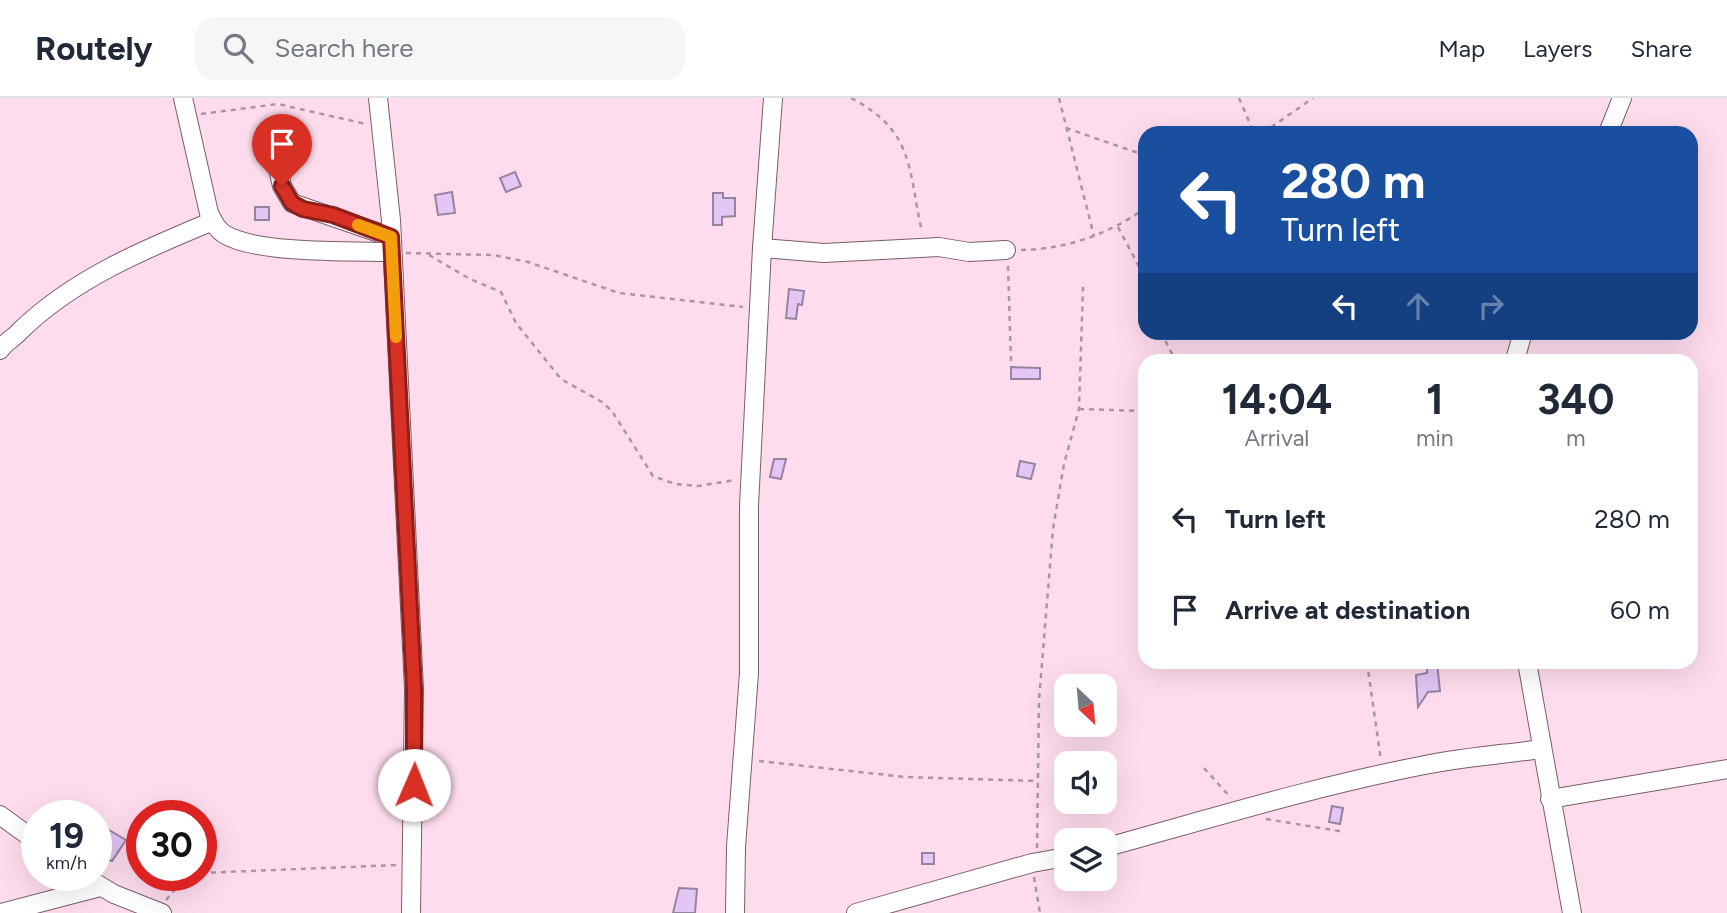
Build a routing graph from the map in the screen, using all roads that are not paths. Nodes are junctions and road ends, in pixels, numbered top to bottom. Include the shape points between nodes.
1 (183, 98) edge
2 (378, 98) edge
3 (774, 98) edge
4 (1622, 98) edge
5 (1611, 126) edge
6 (274, 152) dead end
7 (213, 220) junction
8 (391, 244) junction
9 (762, 247) junction
10 (1006, 250) road end
11 (0, 350) edge
12 (1528, 669) edge
13 (1541, 749) junction
14 (1727, 769) edge
15 (1550, 799) junction
16 (0, 815) edge
17 (21, 830) edge
18 (1117, 844) edge
19 (1054, 859) edge
20 (85, 891) edge
21 (110, 891) edge
22 (160, 912) edge
23 (1, 913) edge
24 (411, 913) edge
25 (734, 913) edge
26 (856, 913) edge
27 (1572, 913) edge

1 - 7 street
2 - 8 street
3 - 9 street
4 - 5 street
6 - 8 street via 282,186 292,203
7 - 8 street via 227,237 256,243
7 - 11 street via 81,284
8 - 24 street via 414,689
9 - 10 street via 824,254 925,248
9 - 25 street via 749,685
12 - 13 street
13 - 15 street
13 - 18 street via 1382,775
14 - 15 street
15 - 27 street
16 - 17 street
19 - 26 street
20 - 23 street
21 - 22 street

